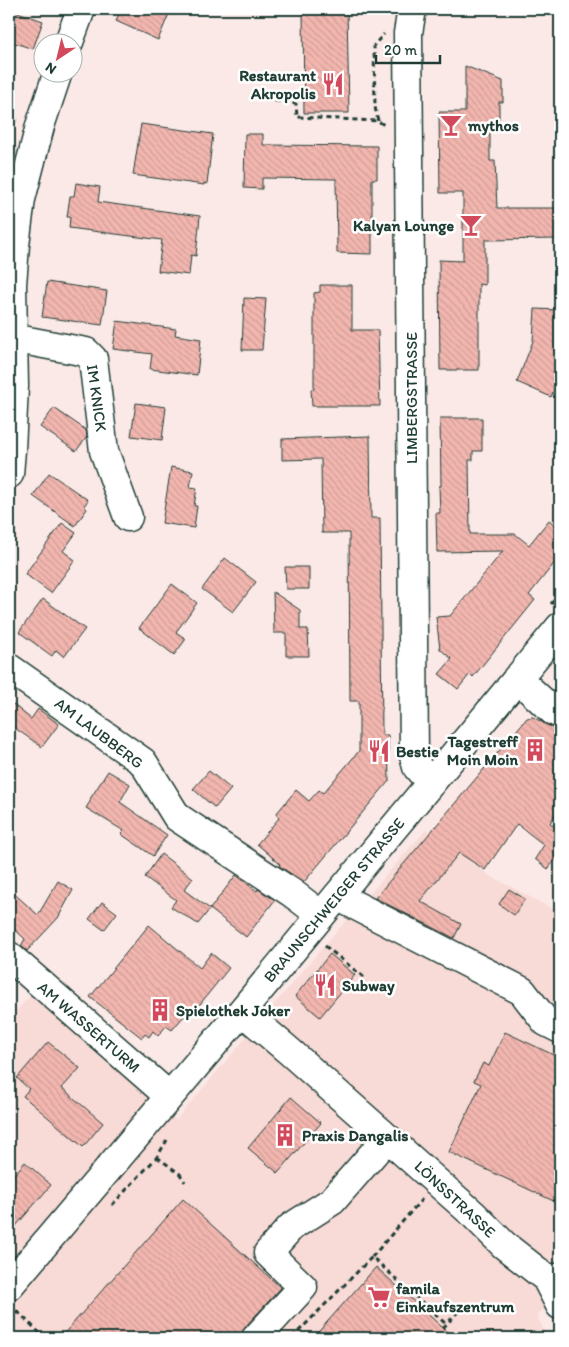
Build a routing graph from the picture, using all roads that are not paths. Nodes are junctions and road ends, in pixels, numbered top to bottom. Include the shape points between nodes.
1 (81, 9) edge
2 (412, 9) edge
3 (73, 32) edge
4 (55, 82) edge
5 (12, 338) junction
6 (9, 474) edge
7 (128, 517) dead end
8 (560, 627) edge
9 (9, 668) edge
10 (517, 678) junction
11 (560, 714) edge
12 (431, 783) junction
13 (329, 905) junction
14 (9, 956) edge
15 (242, 1011) junction
16 (560, 1029) edge
17 (169, 1096) junction
18 (387, 1138) junction
19 (553, 1278) edge
20 (13, 1299) edge
21 (560, 1305) edge
22 (256, 1338) edge

1 - 3 street
2 - 12 street, LIMBERGSTRASSE via 408,33 414,756 417,767
4 - 5 street via 21,199 12,284
5 - 6 street via 14,386
5 - 7 street, IM KNICK via 86,352 93,359 104,451
8 - 10 street, BRAUNSCHWEIGER STRASSE
9 - 13 street, AM LAUBBERG via 143,762 177,817 292,893
10 - 11 street
10 - 12 street, BRAUNSCHWEIGER STRASSE
12 - 13 street, BRAUNSCHWEIGER STRASSE
13 - 15 street, BRAUNSCHWEIGER STRASSE
13 - 16 street, AM LAUBBERG via 522,992 546,1022
14 - 17 street, AM WASSERTURM
15 - 17 street, BRAUNSCHWEIGER STRASSE
15 - 18 street, LÖNSSTRASSE
17 - 20 street, BRAUNSCHWEIGER STRASSE
18 - 19 street, LÖNSSTRASSE via 504,1245
18 - 22 street via 332,1201 291,1227 268,1252 303,1287
19 - 21 street

